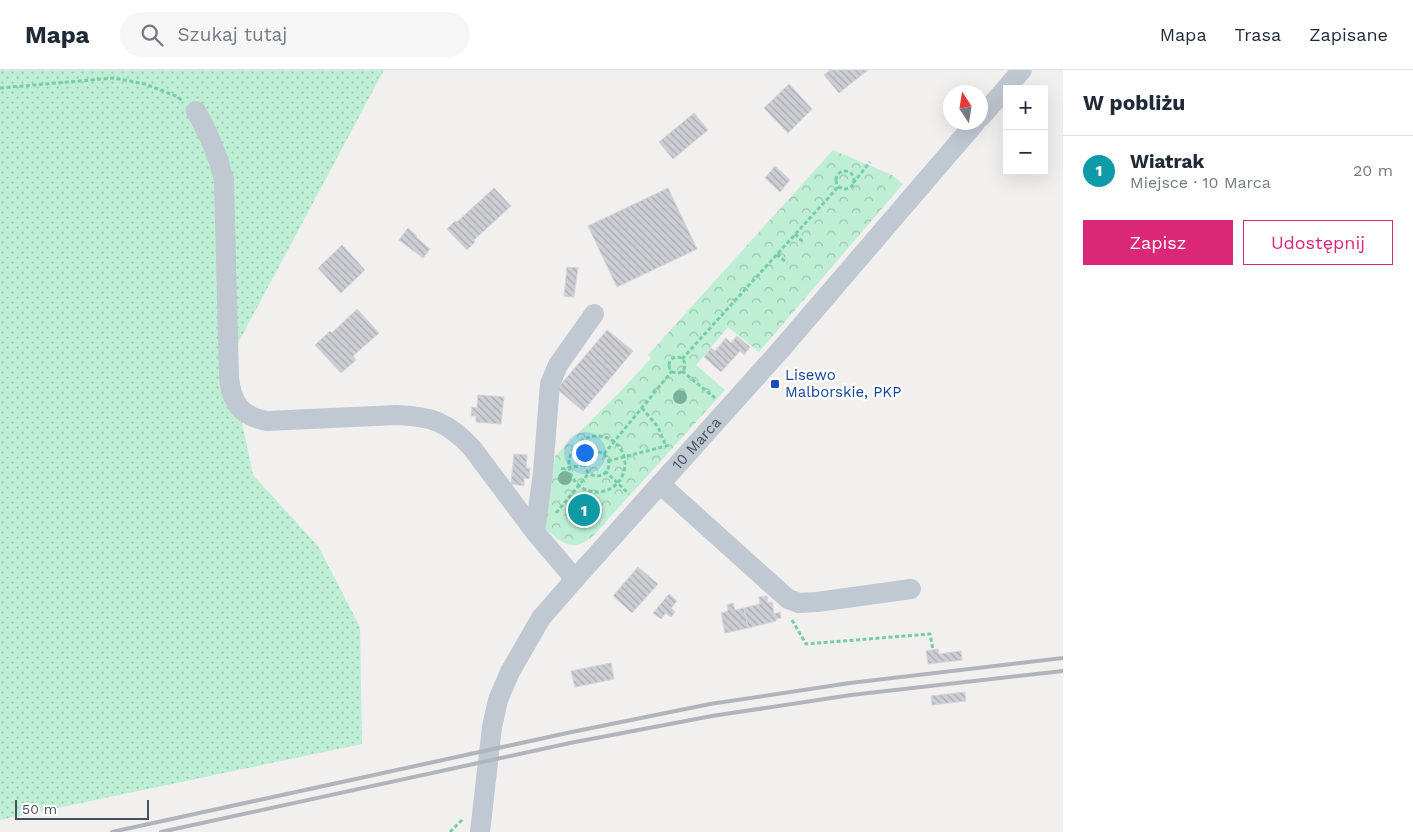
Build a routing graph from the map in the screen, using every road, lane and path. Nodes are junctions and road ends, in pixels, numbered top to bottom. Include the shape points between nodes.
1 (1022, 70) edge
2 (0, 88) edge
3 (988, 108) edge
4 (196, 111) joint
5 (969, 130) edge
6 (870, 162) dead end
7 (853, 183) junction
8 (838, 186) junction
9 (795, 234) junction
10 (804, 243) dead end
11 (777, 254) junction
12 (787, 263) dead end
13 (594, 314) dead end
14 (682, 359) junction
15 (672, 371) junction
16 (682, 371) junction
17 (719, 402) dead end
18 (642, 408) junction
19 (614, 442) junction
20 (674, 444) dead end
21 (666, 446) junction
22 (604, 454) junction
23 (623, 456) junction
24 (608, 461) junction
25 (585, 466) junction
26 (569, 468) junction
27 (556, 470) dead end
28 (605, 471) junction
29 (589, 472) junction
30 (617, 482) junction
31 (660, 484) junction
32 (579, 486) junction
33 (634, 497) dead end
34 (555, 514) dead end
35 (535, 532) junction
36 (574, 579) junction
37 (911, 589) dead end
38 (788, 599) junction
39 (933, 650) dead end
40 (480, 832) edge

1 - 3 street
2 - 4 path via 114,78 145,84 176,96
4 - 35 street via 220,163 224,180 229,378 230,392 237,406 256,419 267,421 396,414 430,418 445,424 472,448
5 - 31 street, 10 Marca via 783,347
6 - 7 path
7 - 8 path via 846,188
7 - 8 path via 852,175 842,172 836,178
8 - 9 path
9 - 10 path
9 - 11 path
11 - 12 path
11 - 14 path
13 - 35 street via 558,365 550,384
14 - 15 path via 672,359 669,367
14 - 16 path
15 - 16 path
15 - 18 path
16 - 17 path
18 - 19 path
18 - 21 path via 658,427
19 - 22 path
19 - 23 path
19 - 26 path via 602,436 589,437 577,443 570,455
20 - 21 path
21 - 23 path
22 - 24 path
22 - 25 path via 596,452 589,455
23 - 24 path
23 - 30 path via 623,473
24 - 28 path
25 - 26 path
25 - 29 path
26 - 27 path
26 - 32 path
28 - 29 path via 599,475
28 - 30 path
29 - 32 path
30 - 32 path via 608,490 596,492
30 - 33 path
31 - 36 street, 10 Marca
31 - 38 street
32 - 34 path
35 - 36 street
36 - 40 street, 10 Marca via 541,618 498,700
37 - 38 street via 817,602 799,603
38 - 39 path via 783,604 806,644 930,634

